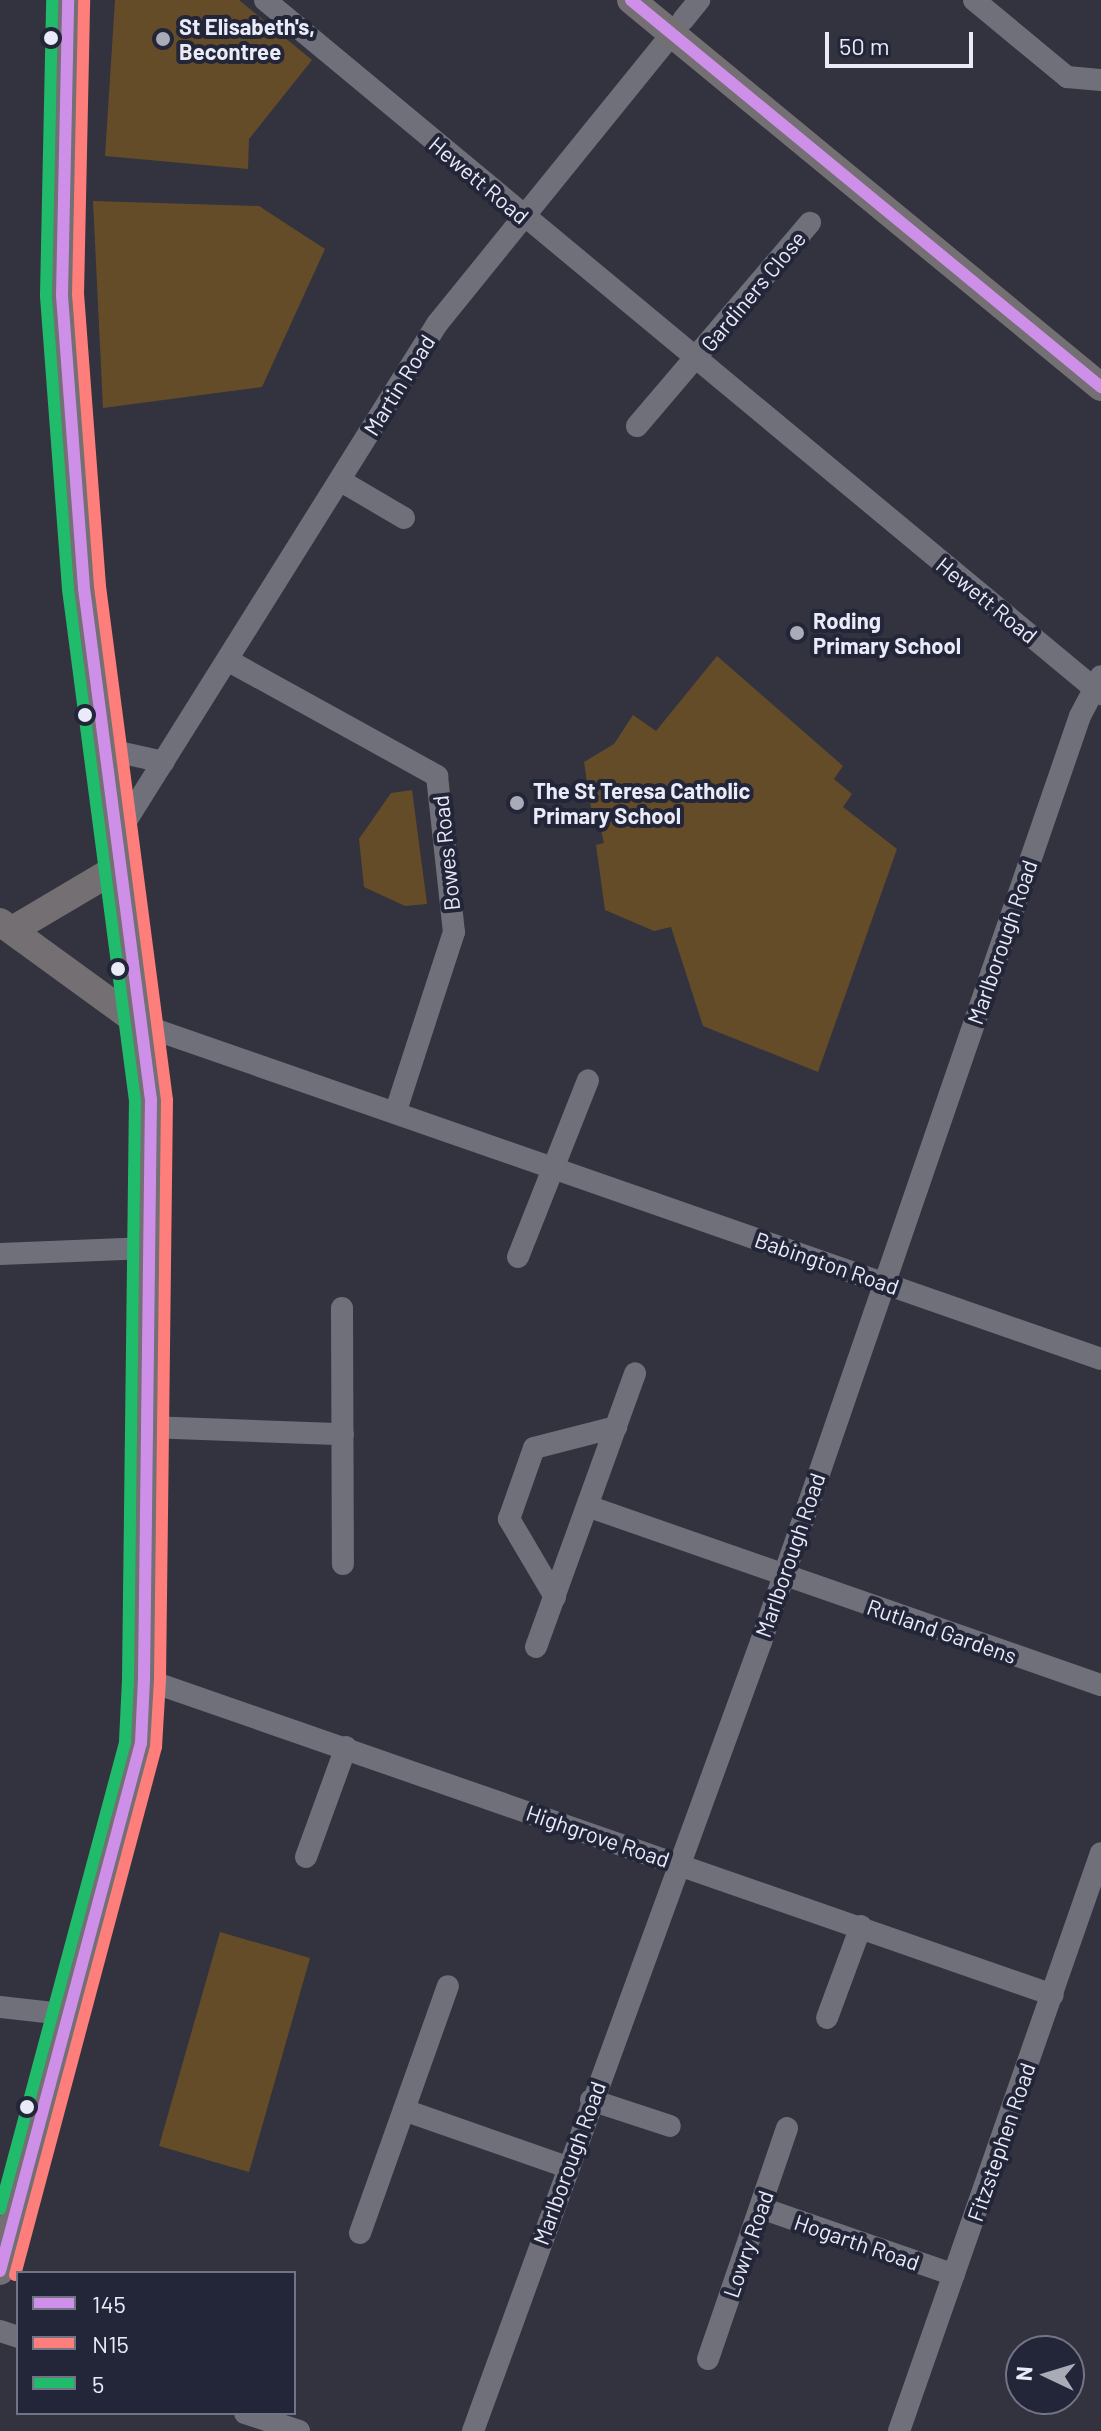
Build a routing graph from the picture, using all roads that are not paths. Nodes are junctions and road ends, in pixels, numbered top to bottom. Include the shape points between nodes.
1 (68, 0) edge
2 (265, 0) edge
3 (631, 0) edge
4 (658, 0) edge
5 (974, 0) edge
6 (684, 18) edge
7 (1101, 80) edge
8 (522, 216) junction
9 (810, 223) dead end
10 (695, 359) junction
11 (1101, 365) edge
12 (1101, 387) edge
13 (637, 426) dead end
14 (341, 481) junction
15 (404, 518) dead end
16 (229, 661) junction
17 (1099, 686) edge
18 (105, 749) junction
19 (164, 762) junction
20 (116, 837) junction
21 (119, 867) junction
22 (7, 926) edge
23 (142, 1025) junction
24 (588, 1080) dead end
25 (396, 1111) junction
26 (553, 1168) junction
27 (148, 1248) junction
28 (0, 1254) edge
29 (518, 1257) dead end
30 (884, 1282) junction
31 (342, 1308) dead end
32 (1101, 1359) edge
33 (635, 1373) dead end
34 (148, 1427) junction
35 (616, 1427) junction
36 (343, 1434) junction
37 (590, 1507) junction
38 (343, 1564) dead end
39 (783, 1575) junction
40 (555, 1597) junction
41 (536, 1647) dead end
42 (144, 1679) junction
43 (1101, 1685) edge
44 (346, 1747) junction
45 (1101, 1853) edge
46 (306, 1857) dead end
47 (677, 1863) junction
48 (861, 1926) junction
49 (448, 1986) dead end
50 (1053, 1995) junction
51 (0, 2007) edge
52 (71, 2015) junction
53 (827, 2018) dead end
54 (591, 2100) junction
55 (404, 2110) junction
56 (670, 2126) dead end
57 (787, 2128) dead end
58 (567, 2167) junction
59 (761, 2208) junction
60 (360, 2233) dead end
61 (0, 2271) edge
62 (954, 2275) junction
63 (708, 2359) dead end
64 (251, 2415) edge
65 (299, 2431) edge
66 (473, 2431) edge
67 (899, 2431) edge

1 - 18 main road via 62,295
2 - 8 street, Hewett Road
3 - 6 main road
4 - 6 main road
5 - 7 street via 1067,77
6 - 8 street, Martin Road
6 - 11 main road
6 - 12 main road
8 - 10 street, Hewett Road
8 - 14 street, Martin Road via 437,324
9 - 10 street, Gardiners Close
10 - 13 street
10 - 17 street, Hewett Road
14 - 15 street
14 - 16 street, Martin Road
16 - 19 street, Martin Road
16 - 25 street, Bowes Road via 437,776 454,932
17 - 30 street, Marlborough Road
18 - 19 street
18 - 20 main road
19 - 20 street, Martin Road
20 - 21 main road
21 - 22 main road
21 - 23 main road
22 - 23 main road
23 - 25 street, Babington Road
23 - 27 main road via 151,1100
24 - 26 street
25 - 26 street, Babington Road
26 - 29 street
26 - 30 street, Babington Road
27 - 28 street
27 - 34 main road
30 - 32 street, Babington Road
30 - 39 street, Marlborough Road
31 - 36 street
33 - 35 street
34 - 36 street
34 - 42 main road
35 - 37 street
35 - 40 street via 534,1448 509,1519
36 - 38 street
37 - 39 street, Rutland Gardens
37 - 40 street
39 - 43 street, Rutland Gardens
39 - 47 street, Marlborough Road
40 - 41 street
42 - 44 street, Highgrove Road
42 - 52 main road via 141,1743
44 - 46 street
44 - 47 street, Highgrove Road
45 - 50 street, Fitzstephen Road
47 - 48 street, Highgrove Road
47 - 54 street, Marlborough Road
48 - 50 street, Highgrove Road
48 - 53 street
49 - 55 street
50 - 62 street, Fitzstephen Road
51 - 52 street
52 - 61 main road
54 - 56 street
54 - 58 street, Marlborough Road
55 - 58 street
55 - 60 street
57 - 59 street, Lowry Road
58 - 66 street, Marlborough Road
59 - 62 street, Hogarth Road
59 - 63 street, Lowry Road
62 - 67 street, Fitzstephen Road
64 - 65 street

